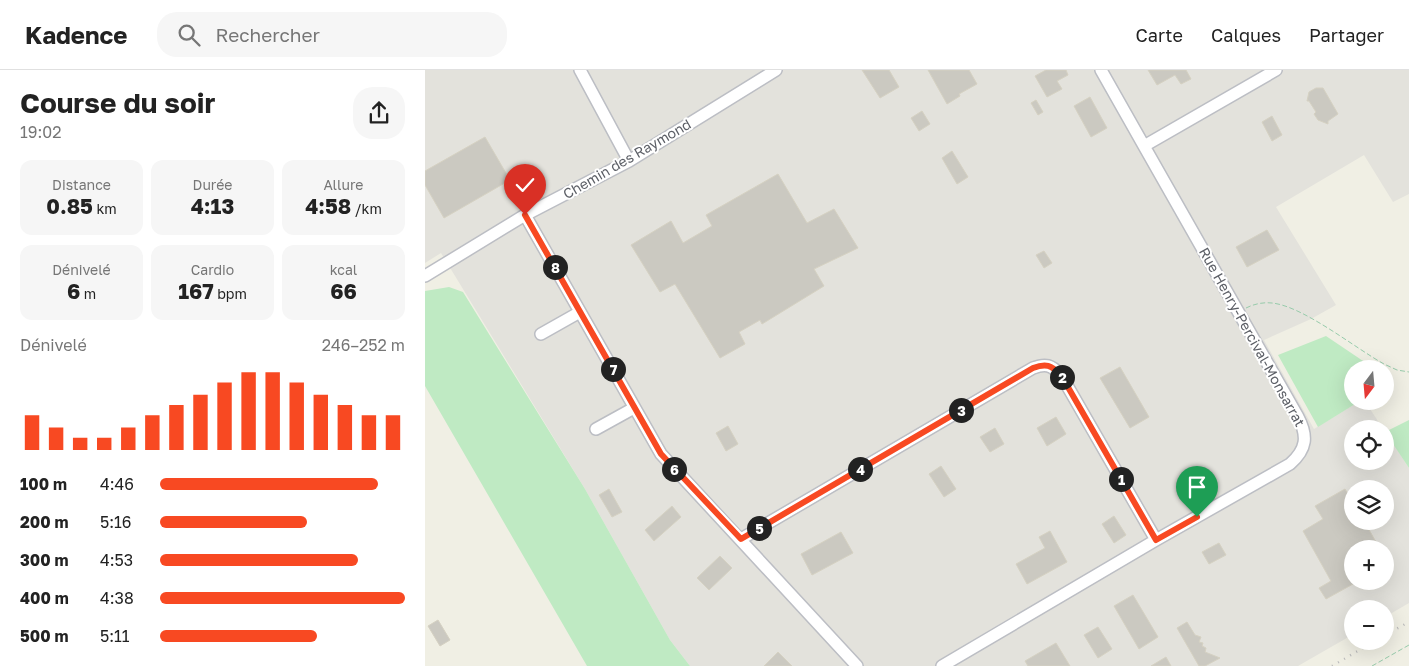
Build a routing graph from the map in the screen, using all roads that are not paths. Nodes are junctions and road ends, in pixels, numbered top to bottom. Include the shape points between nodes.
1 (580, 70) edge
2 (776, 70) edge
3 (1101, 70) edge
4 (1276, 70) edge
5 (1145, 146) junction
6 (629, 161) junction
7 (525, 215) junction
8 (425, 276) edge
9 (580, 312) junction
10 (541, 334) dead end
11 (634, 408) junction
12 (596, 429) dead end
13 (741, 539) junction
14 (1156, 540) junction
15 (857, 666) edge
16 (942, 666) edge

1 - 6 street
2 - 6 street, Chemin des Raymond
3 - 5 street, Rue Henry-Percival-Monsarrat
4 - 5 street
5 - 14 street, Rue Henry-Percival-Monsarrat via 1304,428 1305,439 1303,449 1290,464
6 - 7 street, Chemin des Raymond
7 - 8 street, Chemin des Raymond
7 - 9 street
9 - 10 street
9 - 11 street
11 - 12 street
11 - 13 street via 661,454
13 - 14 street via 1033,368 1048,364 1061,375
13 - 15 street
14 - 16 street, Rue Henry-Percival-Monsarrat

